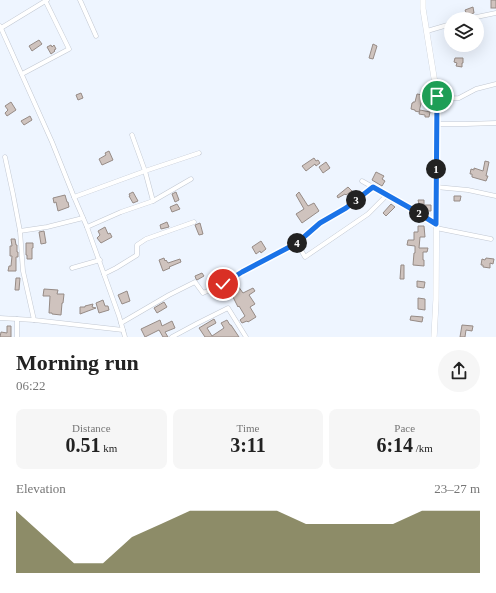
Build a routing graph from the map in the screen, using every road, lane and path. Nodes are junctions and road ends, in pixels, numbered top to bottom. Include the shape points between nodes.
1 (46, 0) edge
2 (80, 0) edge
3 (423, 0) edge
4 (496, 13) edge
5 (484, 15) edge
6 (444, 26) edge
7 (0, 27) edge
8 (427, 31) junction
9 (96, 36) dead end
10 (22, 74) junction
11 (496, 84) edge
12 (437, 99) junction
13 (436, 124) junction
14 (496, 124) edge
15 (132, 135) dead end
16 (199, 153) dead end
17 (5, 157) dead end
18 (145, 170) junction
19 (191, 179) dead end
20 (362, 181) dead end
21 (373, 187) junction
22 (436, 187) junction
23 (387, 195) junction
24 (496, 196) edge
25 (74, 198) junction
26 (153, 201) junction
27 (83, 218) junction
28 (194, 222) dead end
29 (436, 226) junction
30 (87, 227) junction
31 (20, 231) junction
32 (491, 239) dead end
33 (297, 243) junction
34 (100, 260) junction
35 (72, 268) dead end
36 (104, 274) junction
37 (0, 318) edge
38 (17, 319) junction
39 (34, 320) junction
40 (121, 323) junction
41 (123, 330) junction
42 (17, 337) edge
43 (124, 337) edge
44 (172, 337) edge
45 (246, 337) edge
46 (434, 337) edge

1 - 7 street
1 - 10 street via 69,49
2 - 9 street
3 - 8 street
4 - 5 street
6 - 8 street
7 - 10 street
8 - 12 street
10 - 25 street
11 - 12 street via 476,89 459,98
12 - 13 street
13 - 14 street
13 - 22 street
15 - 18 street
16 - 18 street
17 - 31 street
18 - 25 street
18 - 26 street
19 - 26 street
20 - 21 street
21 - 23 street
21 - 33 street via 346,208 320,223
22 - 24 street
22 - 29 street
23 - 29 street
23 - 33 street via 368,214 305,257
25 - 27 street
26 - 30 street
27 - 30 street
27 - 31 street
28 - 36 street via 146,239 137,245 137,255
29 - 32 street
29 - 46 street
30 - 34 street
31 - 39 street via 23,271
33 - 40 street via 223,284 203,293 195,282
34 - 35 street
34 - 36 street
36 - 40 street
37 - 38 street
38 - 39 street
38 - 42 street
39 - 41 street
40 - 41 street
41 - 43 street
44 - 45 street via 228,308

